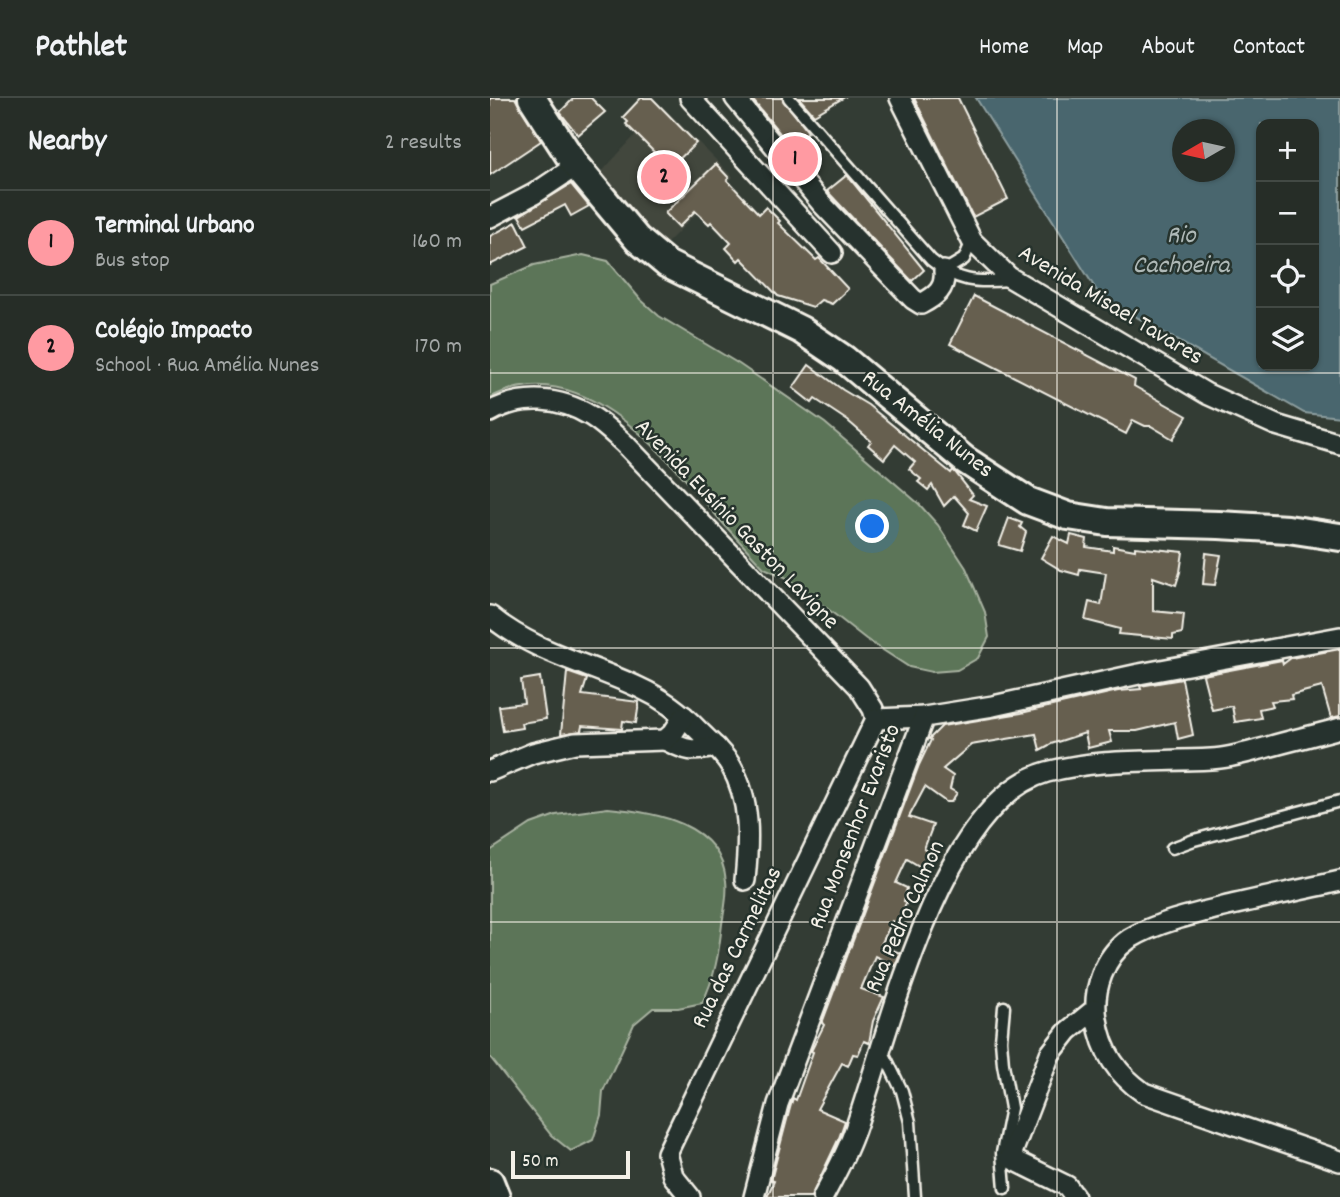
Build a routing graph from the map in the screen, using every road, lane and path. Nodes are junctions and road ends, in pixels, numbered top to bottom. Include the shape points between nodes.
1 (532, 98) edge
2 (690, 98) edge
3 (735, 98) edge
4 (789, 98) edge
5 (900, 98) edge
6 (576, 166) junction
7 (490, 217) edge
8 (972, 242) junction
9 (832, 253) dead end
10 (944, 271) junction
11 (1014, 280) junction
12 (490, 412) edge
13 (1340, 444) edge
14 (1340, 537) edge
15 (490, 616) edge
16 (1340, 637) edge
17 (684, 716) junction
18 (924, 717) junction
19 (876, 719) junction
20 (1340, 728) edge
21 (665, 740) junction
22 (716, 747) junction
23 (490, 771) edge
24 (1340, 802) edge
25 (1172, 848) dead end
26 (745, 880) dead end
27 (1340, 881) edge
28 (1004, 1007) dead end
29 (1095, 1009) junction
30 (880, 1046) junction
31 (1340, 1161) edge
32 (490, 1182) edge
33 (1005, 1188) dead end
34 (496, 1197) edge
35 (690, 1197) edge
36 (754, 1197) edge
37 (823, 1197) edge
38 (915, 1197) edge
39 (1076, 1197) edge

1 - 6 main road, Rua Amélia Nunes
2 - 9 street
3 - 10 street via 822,204 913,299 922,304 934,297 942,289
4 - 10 lane
5 - 8 street, Avenida Misael Tavares
6 - 7 street
6 - 14 main road, Rua Amélia Nunes via 637,239 667,264 801,330 844,359 965,460 1028,501 1068,516 1107,522 1219,524
8 - 10 lane via 964,259
8 - 11 street, Avenida Misael Tavares
10 - 11 lane via 969,280
11 - 13 street, Avenida Misael Tavares via 1207,394 1276,425
12 - 19 street, Avenida Eusínio Gaston Lavigne via 534,399 592,416 626,445 859,687
15 - 17 street via 511,633 641,688
16 - 18 street, Rua Monsenhor Evaristo
17 - 21 street
17 - 22 street
18 - 19 street
18 - 36 street, Rua Monsenhor Evaristo via 778,1104
19 - 35 street, Rua das Carmelitas via 667,1153 673,1176
20 - 30 street, Rua Pedro Calmon via 1230,757 1074,767 1046,773 1007,793 959,850 917,944
21 - 22 street via 694,752
21 - 23 street via 575,743 533,753
22 - 26 street via 741,788 748,819
24 - 25 lane
27 - 29 street via 1191,914 1129,939 1109,961 1098,983
28 - 33 lane via 1001,1040 1011,1108 1002,1153
29 - 31 street via 1109,1059 1124,1079 1144,1093
29 - 39 street via 1068,1031 1050,1054 1010,1158 1067,1186
30 - 37 street, Rua Pedro Calmon via 853,1136
30 - 38 lane via 902,1091 910,1122
32 - 34 main road

